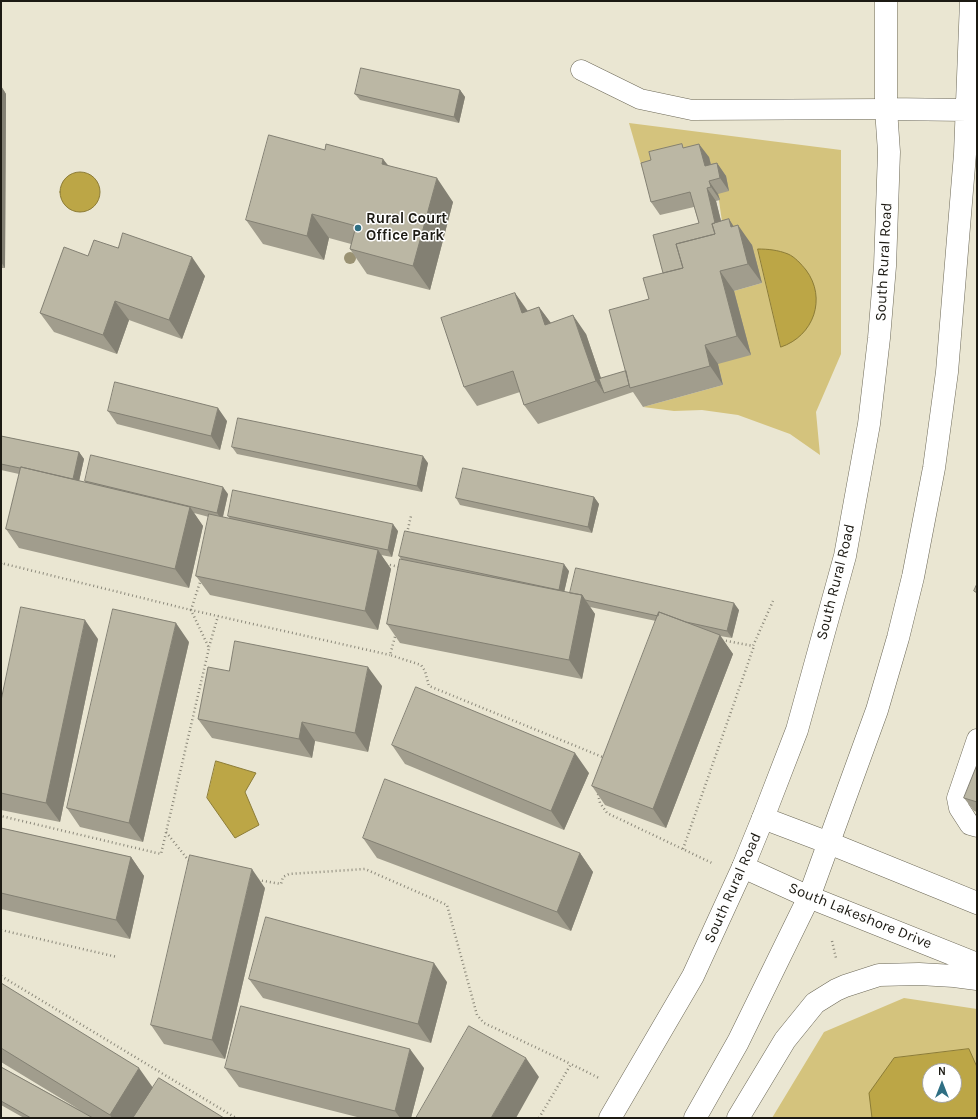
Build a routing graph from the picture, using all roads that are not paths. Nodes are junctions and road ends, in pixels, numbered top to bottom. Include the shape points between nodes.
1 (886, 1) edge
2 (971, 1) edge
3 (581, 70) dead end
4 (886, 109) junction
5 (972, 110) edge
6 (977, 739) edge
7 (764, 818) junction
8 (977, 827) edge
9 (829, 843) junction
10 (743, 867) junction
11 (810, 897) junction
12 (977, 904) edge
13 (977, 964) edge
14 (977, 979) edge
15 (610, 1118) edge
16 (695, 1118) edge
17 (738, 1118) edge

1 - 4 main road, South Rural Road
2 - 5 main road
3 - 4 lane via 640,99 692,110
4 - 5 main road
4 - 7 main road, South Rural Road via 889,152 885,266 869,424 845,556 797,730
5 - 9 main road via 965,154 948,372 934,468 898,638 877,710
6 - 8 lane via 957,798 959,808 970,825
7 - 9 main road
7 - 10 main road, South Rural Road
9 - 11 main road
9 - 12 main road
10 - 11 main road, South Lakeshore Drive
10 - 15 main road, South Rural Road via 693,976
11 - 13 main road, South Lakeshore Drive
11 - 16 main road via 738,1042
14 - 17 main road via 919,974 879,975 836,990 816,1003 785,1040

